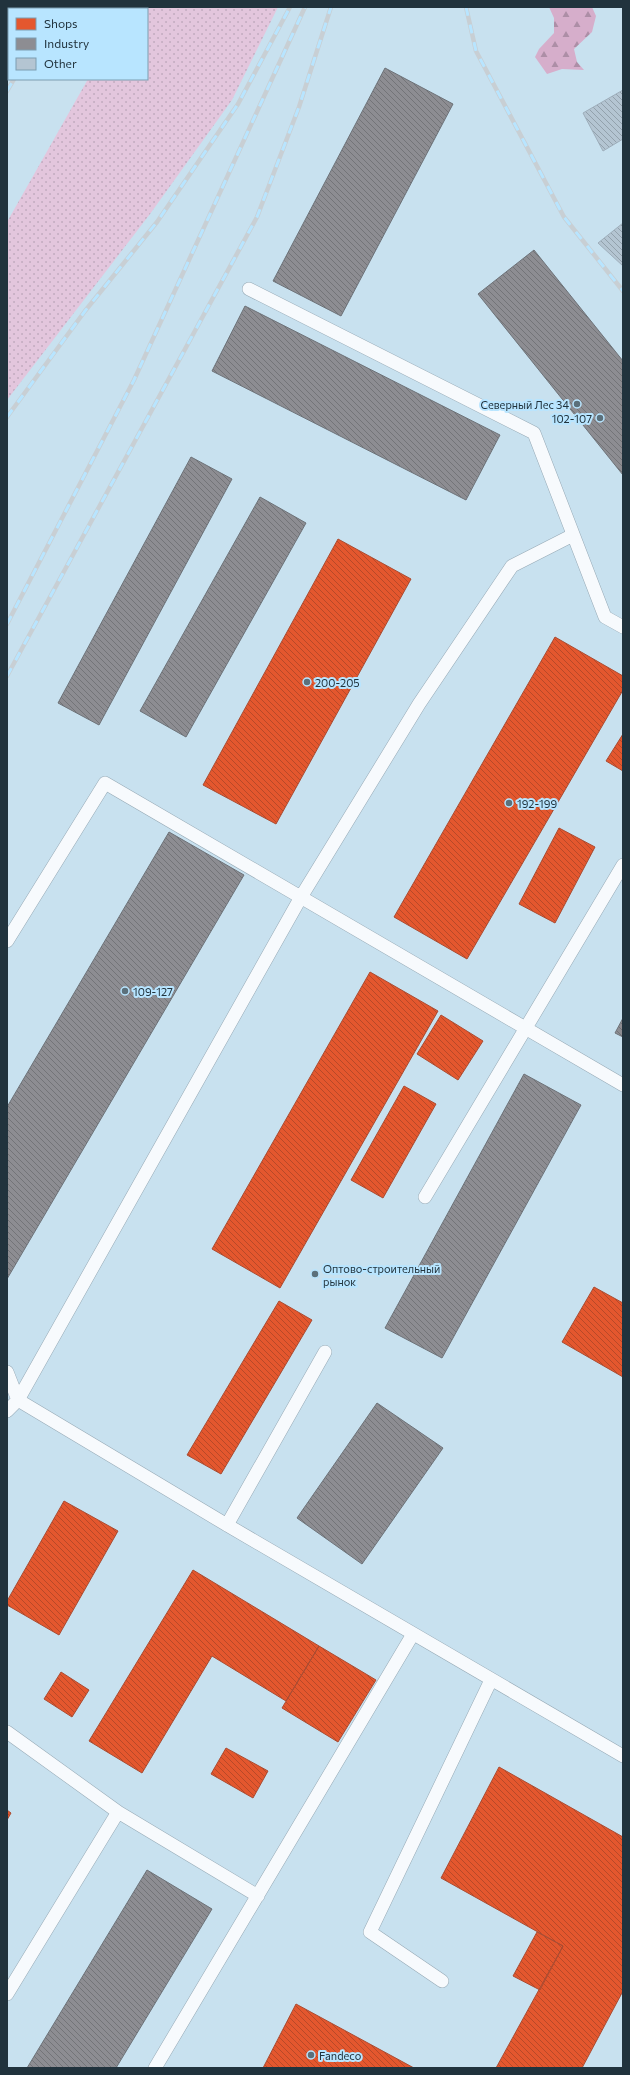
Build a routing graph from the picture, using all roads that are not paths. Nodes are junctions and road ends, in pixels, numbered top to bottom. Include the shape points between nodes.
1 (249, 289) dead end
2 (573, 535) junction
3 (623, 627) edge
4 (623, 865) edge
5 (301, 897) junction
6 (7, 941) edge
7 (526, 1028) junction
8 (623, 1085) edge
9 (425, 1197) dead end
10 (325, 1352) dead end
11 (7, 1372) edge
12 (18, 1400) junction
13 (7, 1411) edge
14 (227, 1525) junction
15 (413, 1634) junction
16 (491, 1680) junction
17 (7, 1732) edge
18 (623, 1756) edge
19 (118, 1812) junction
20 (258, 1896) junction
21 (442, 1981) dead end
22 (7, 1994) edge
23 (155, 2068) edge

1 - 2 lane via 534,433
2 - 3 lane via 605,617
2 - 5 lane via 512,566 419,704
4 - 7 lane
5 - 6 lane via 105,782
5 - 7 lane
5 - 12 lane
7 - 8 lane
7 - 9 lane
10 - 14 lane
11 - 12 lane
12 - 13 lane
12 - 14 lane
14 - 15 lane
15 - 16 lane
15 - 20 lane
16 - 18 lane
16 - 21 lane via 370,1932
17 - 19 lane
19 - 20 lane
19 - 22 lane
20 - 23 lane

